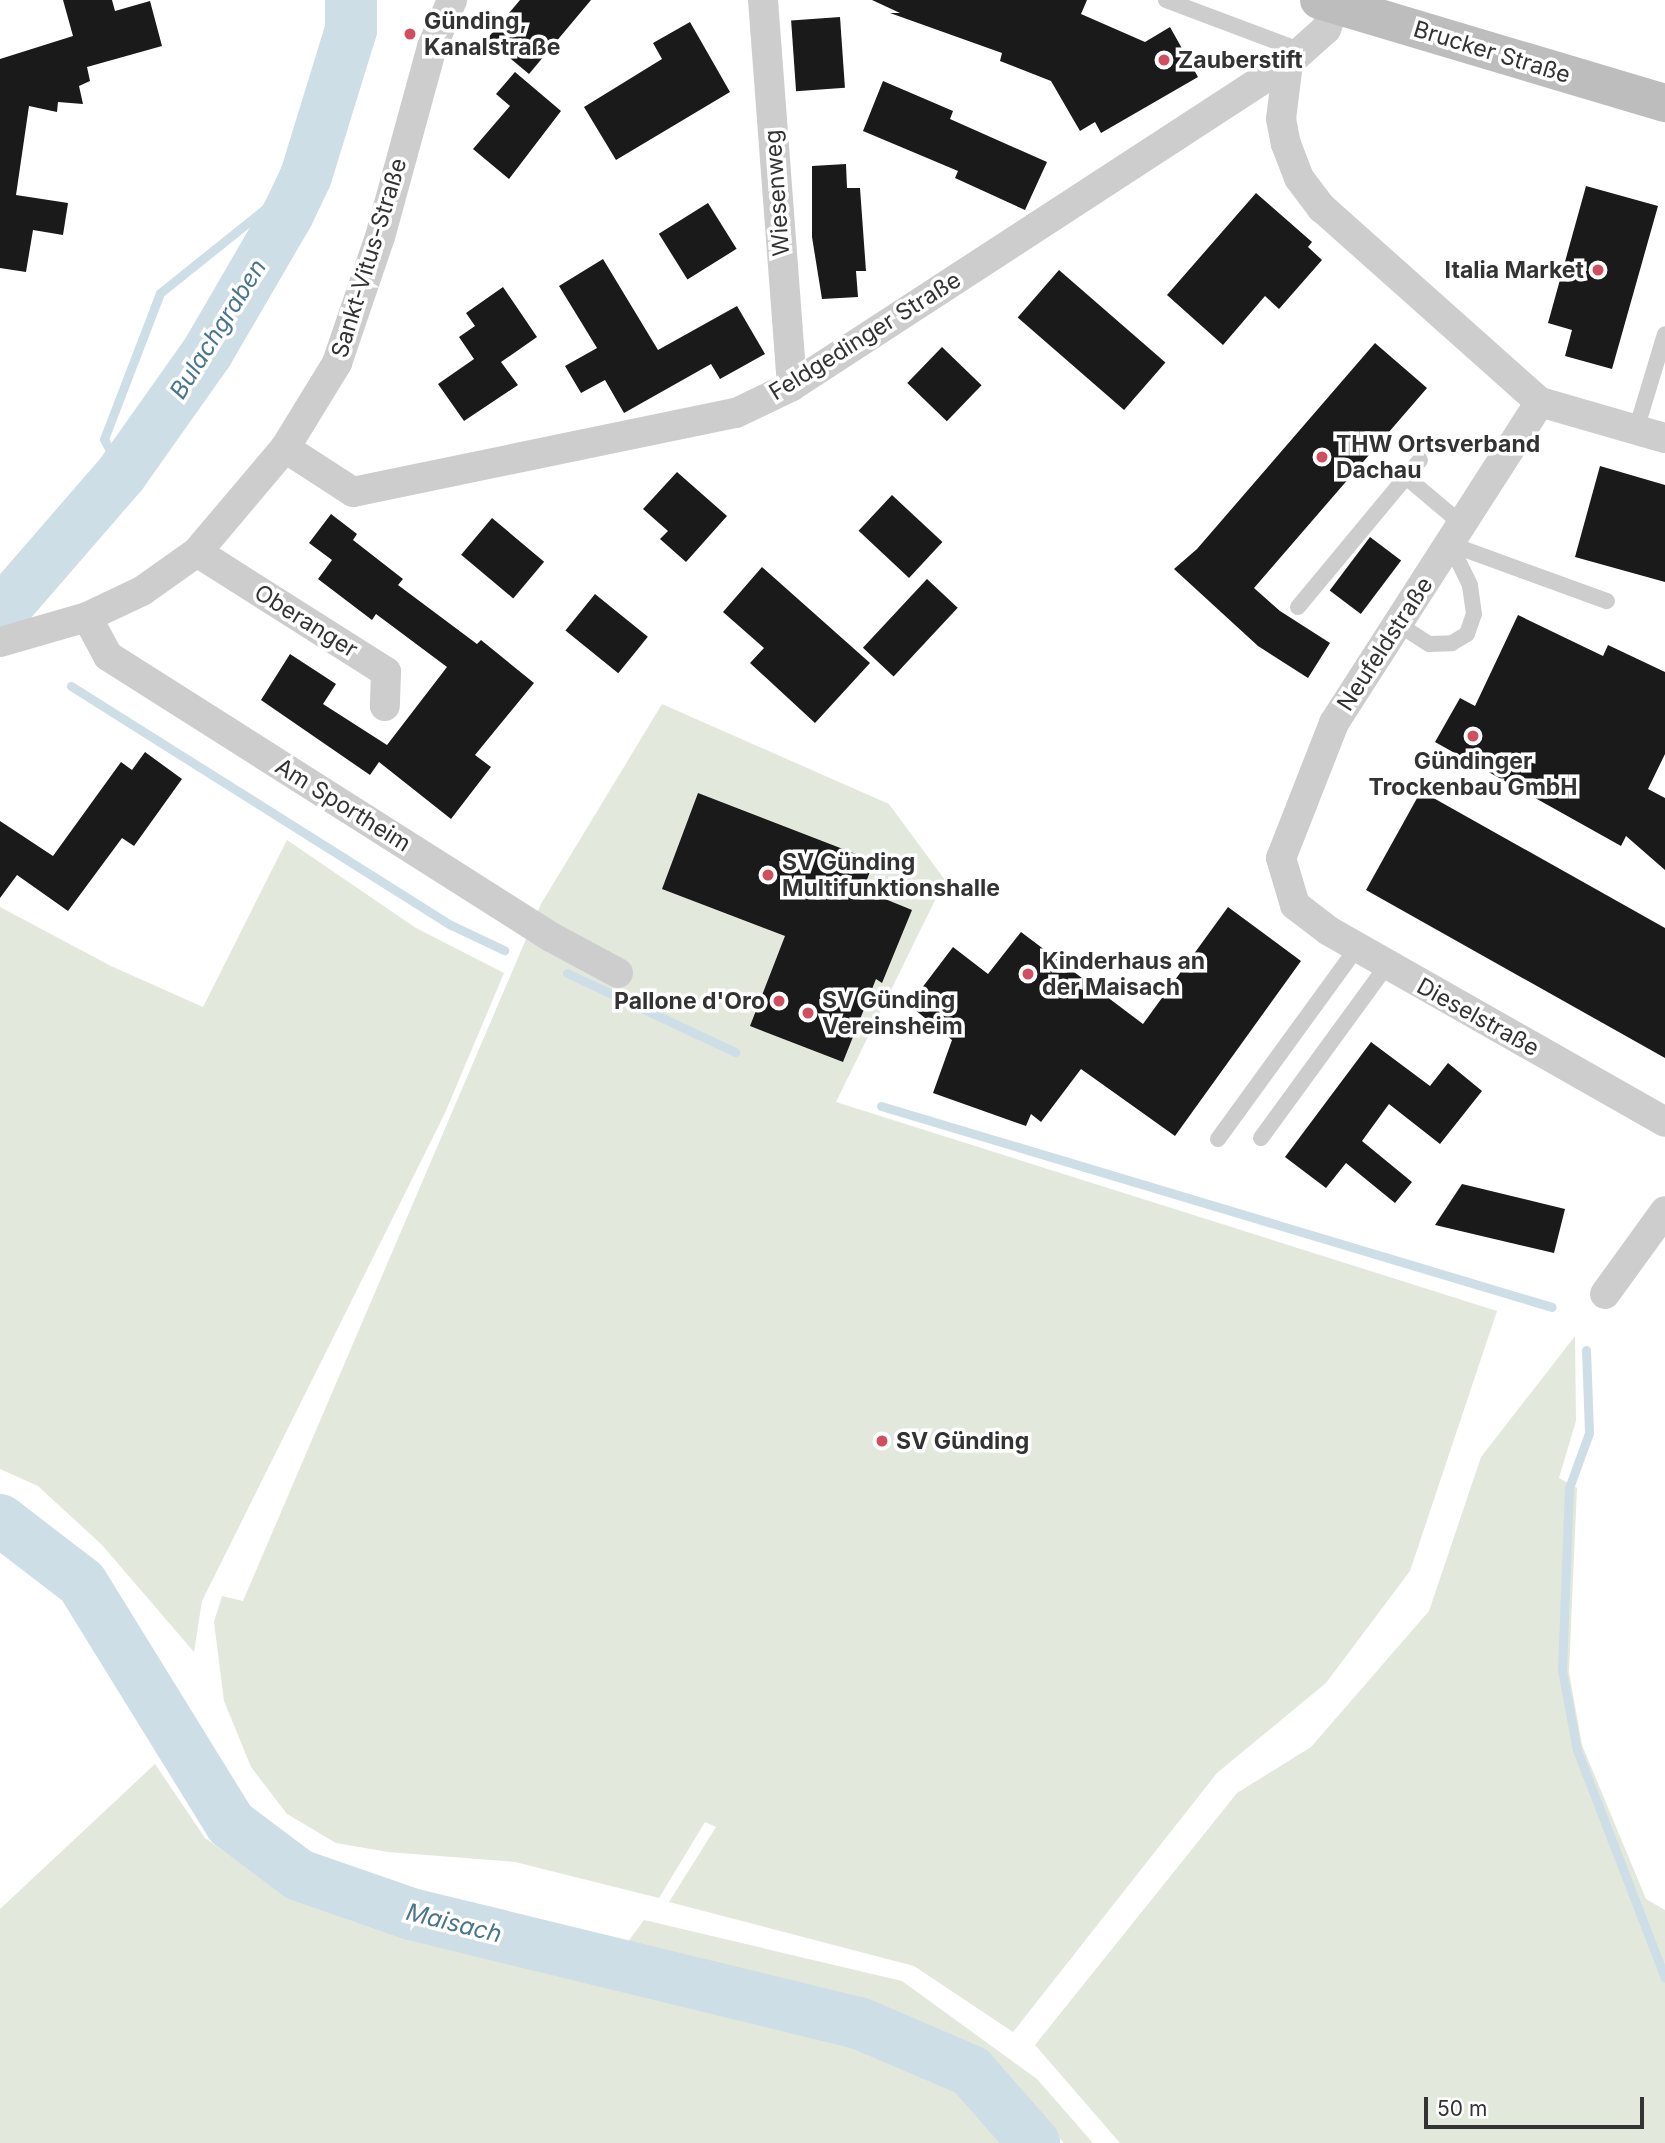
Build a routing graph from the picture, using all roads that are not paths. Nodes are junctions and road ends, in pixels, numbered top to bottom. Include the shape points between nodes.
1 (452, 0) edge
2 (763, 0) edge
3 (1166, 0) edge
4 (1327, 3) edge
5 (1295, 57) junction
6 (1665, 103) edge
7 (1665, 334) edge
8 (792, 386) junction
9 (1540, 402) junction
10 (1636, 430) junction
11 (1665, 438) edge
12 (285, 448) junction
13 (1420, 460) dead end
14 (1406, 477) junction
15 (1456, 534) junction
16 (197, 552) junction
17 (1607, 601) dead end
18 (1298, 607) dead end
19 (87, 617) junction
20 (1398, 624) junction
21 (0, 642) edge
22 (384, 706) dead end
23 (1295, 905) joint
24 (1356, 949) junction
25 (1387, 965) junction
26 (618, 973) dead end
27 (1665, 1122) edge
28 (1261, 1138) dead end
29 (1218, 1139) dead end
30 (1665, 1211) edge
31 (1605, 1294) dead end

1 - 12 street, Sankt-Vitus-Straße via 432,47 380,237 337,363
2 - 8 street, Wiesenweg
3 - 5 lane
4 - 5 street, Feldgedinger Straße via 1326,29
4 - 6 main road, Brucker Straße
5 - 8 street, Feldgedinger Straße
5 - 9 street via 1281,119 1299,178 1322,208
7 - 10 lane
8 - 12 street, Feldgedinger Straße via 736,413 354,492
9 - 10 street
9 - 15 street, Neufeldstraße
10 - 11 street
12 - 16 street, Sankt-Vitus-Straße
13 - 14 lane
14 - 15 lane
14 - 18 lane
15 - 17 lane
15 - 20 street, Neufeldstraße
15 - 20 lane via 1474,614 1467,634 1452,643 1429,644
16 - 19 street, Sankt-Vitus-Straße via 142,591
16 - 22 street, Oberanger via 386,672
19 - 21 street, Sankt-Vitus-Straße
19 - 26 street, Am Sportheim via 108,656 551,937
20 - 23 street, Neufeldstraße via 1334,723 1281,858
23 - 24 street, Dieselstraße
24 - 25 street, Dieselstraße
24 - 29 lane
25 - 27 street, Dieselstraße
25 - 28 lane
30 - 31 street

